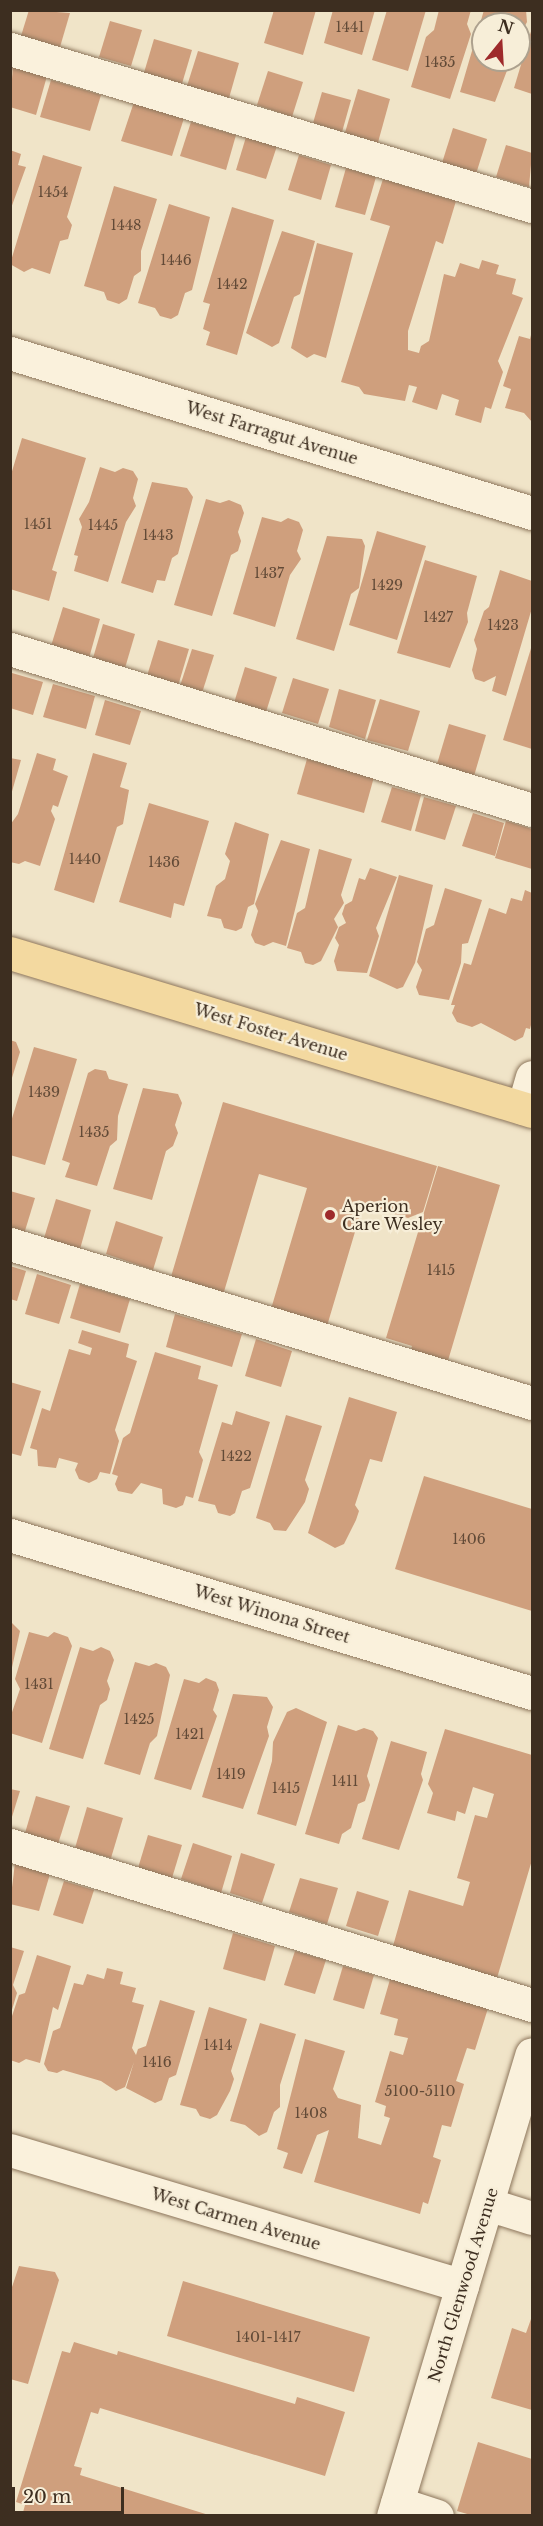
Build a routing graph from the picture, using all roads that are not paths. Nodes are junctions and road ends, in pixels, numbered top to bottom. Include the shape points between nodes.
1 (10, 49) edge
2 (532, 206) edge
3 (10, 353) edge
4 (532, 513) edge
5 (10, 649) edge
6 (532, 810) edge
7 (10, 953) edge
8 (532, 1077) edge
9 (528, 1109) edge
10 (10, 1244) edge
11 (532, 1403) edge
12 (10, 1535) edge
13 (532, 1693) edge
14 (10, 1845) edge
15 (532, 2004) edge
16 (532, 2054) edge
17 (10, 2150) edge
18 (487, 2204) junction
19 (532, 2218) edge
20 (462, 2286) junction
21 (395, 2510) edge
22 (437, 2516) edge

1 - 2 street
3 - 4 street, West Farragut Avenue
5 - 6 street
7 - 9 main road, West Foster Avenue
8 - 9 street
10 - 11 street
12 - 13 street, West Winona Street
14 - 15 street
16 - 18 street, North Glenwood Avenue
17 - 20 street, West Carmen Avenue
18 - 19 street
18 - 20 street, North Glenwood Avenue
20 - 21 street, North Glenwood Avenue
21 - 22 street

